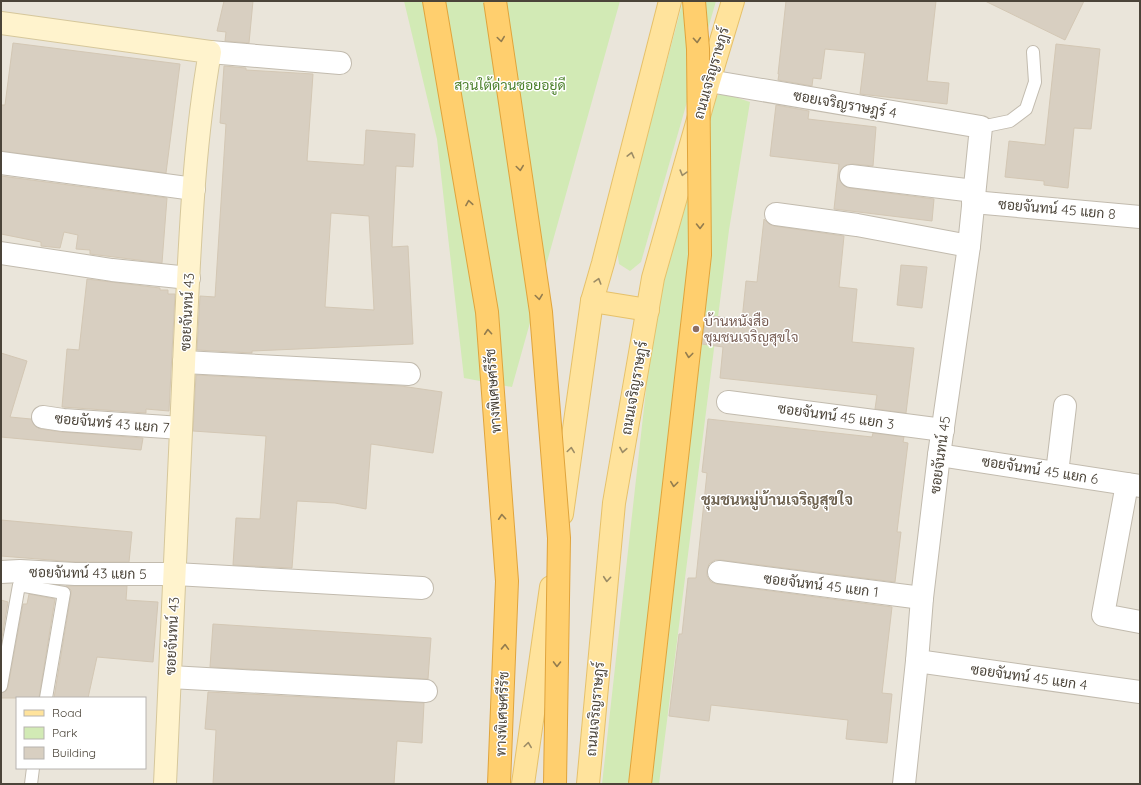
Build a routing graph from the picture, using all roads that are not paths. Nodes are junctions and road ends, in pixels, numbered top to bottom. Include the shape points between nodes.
1 (434, 1) edge
2 (495, 1) edge
3 (670, 1) edge
4 (694, 1) edge
5 (732, 1) edge
6 (1, 23) edge
7 (210, 52) junction
8 (1033, 52) dead end
9 (340, 63) dead end
10 (709, 81) junction
11 (981, 127) junction
12 (1, 163) edge
13 (851, 176) dead end
14 (194, 189) junction
15 (974, 196) junction
16 (776, 214) dead end
17 (1140, 217) edge
18 (969, 246) junction
19 (1, 253) edge
20 (188, 278) junction
21 (592, 301) junction
22 (648, 310) junction
23 (184, 362) junction
24 (409, 374) dead end
25 (728, 402) dead end
26 (1065, 406) dead end
27 (43, 417) dead end
28 (181, 428) junction
29 (943, 430) junction
30 (939, 455) junction
31 (1057, 473) junction
32 (1133, 485) edge
33 (1, 572) edge
34 (719, 572) dead end
35 (175, 574) junction
36 (422, 588) dead end
37 (922, 598) junction
38 (1140, 622) edge
39 (917, 662) junction
40 (170, 677) junction
41 (1, 686) edge
42 (426, 691) dead end
43 (1140, 692) edge
44 (46, 697) edge
45 (33, 769) edge
46 (31, 784) edge
47 (165, 784) edge
48 (499, 784) edge
49 (523, 784) edge
50 (554, 784) edge
51 (588, 784) edge
52 (640, 784) edge
53 (904, 784) edge

48 -> 1 highway, ทางพิเศษศรีรัช via 507,581 487,312
2 -> 50 highway, bridge via 541,312 552,444 559,538
21 -> 3 main road
4 -> 52 highway, bridge via 698,49 700,255
5 - 10 main road, ถนนเจริญราษฎร์
6 - 7 street
7 - 9 street
7 - 14 street, ซอยจันทน์ 43
8 - 11 lane via 1035,82 1026,109 1010,121
10 - 11 street, ซอยเจริญราษฎร์ 4
10 -> 22 main road, ถนนเจริญราษฎร์ via 653,278
11 - 15 street, ซอยจันทน์ 45
12 - 14 street
13 - 15 street, ซอยจันทน์ 45 แยก 8
14 - 20 street, ซอยจันทน์ 43
15 - 17 street, ซอยจันทน์ 45 แยก 8
15 - 18 street, ซอยจันทน์ 45
16 - 18 street via 857,225
18 - 29 street, ซอยจันทน์ 45
19 - 20 street via 112,270
20 - 23 street, ซอยจันทน์ 43
21 - 22 main road
49 -> 21 main road
22 -> 51 main road, ถนนเจริญราษฎร์ via 614,502
23 - 24 street
23 - 28 street, ซอยจันทน์ 43
25 - 29 street, ซอยจันทน์ 45 แยก 3
26 - 31 street
27 - 28 street, ซอยจันทร์ 43 แยก 7
28 - 35 street, ซอยจันทน์ 43
29 - 30 street, ซอยจันทน์ 45
30 - 31 street, ซอยจันทน์ 45 แยก 6
30 - 37 street, ซอยจันทน์ 45
31 - 32 street, ซอยจันทน์ 45 แยก 6
32 - 38 street via 1104,615
33 - 35 street, ซอยจันทน์ 43 แยก 5
34 - 37 street, ซอยจันทน์ 45 แยก 1
35 - 36 street, ซอยจันทน์ 43 แยก 5
35 - 40 street, ซอยจันทน์ 43
37 - 39 street, ซอยจันทน์ 45
39 - 43 street, ซอยจันทน์ 45 แยก 4
39 - 53 street, ซอยจันทน์ 45
40 - 42 street
40 - 47 street, ซอยจันทน์ 43
41 - 44 lane via 19,585 64,593
45 - 46 lane

